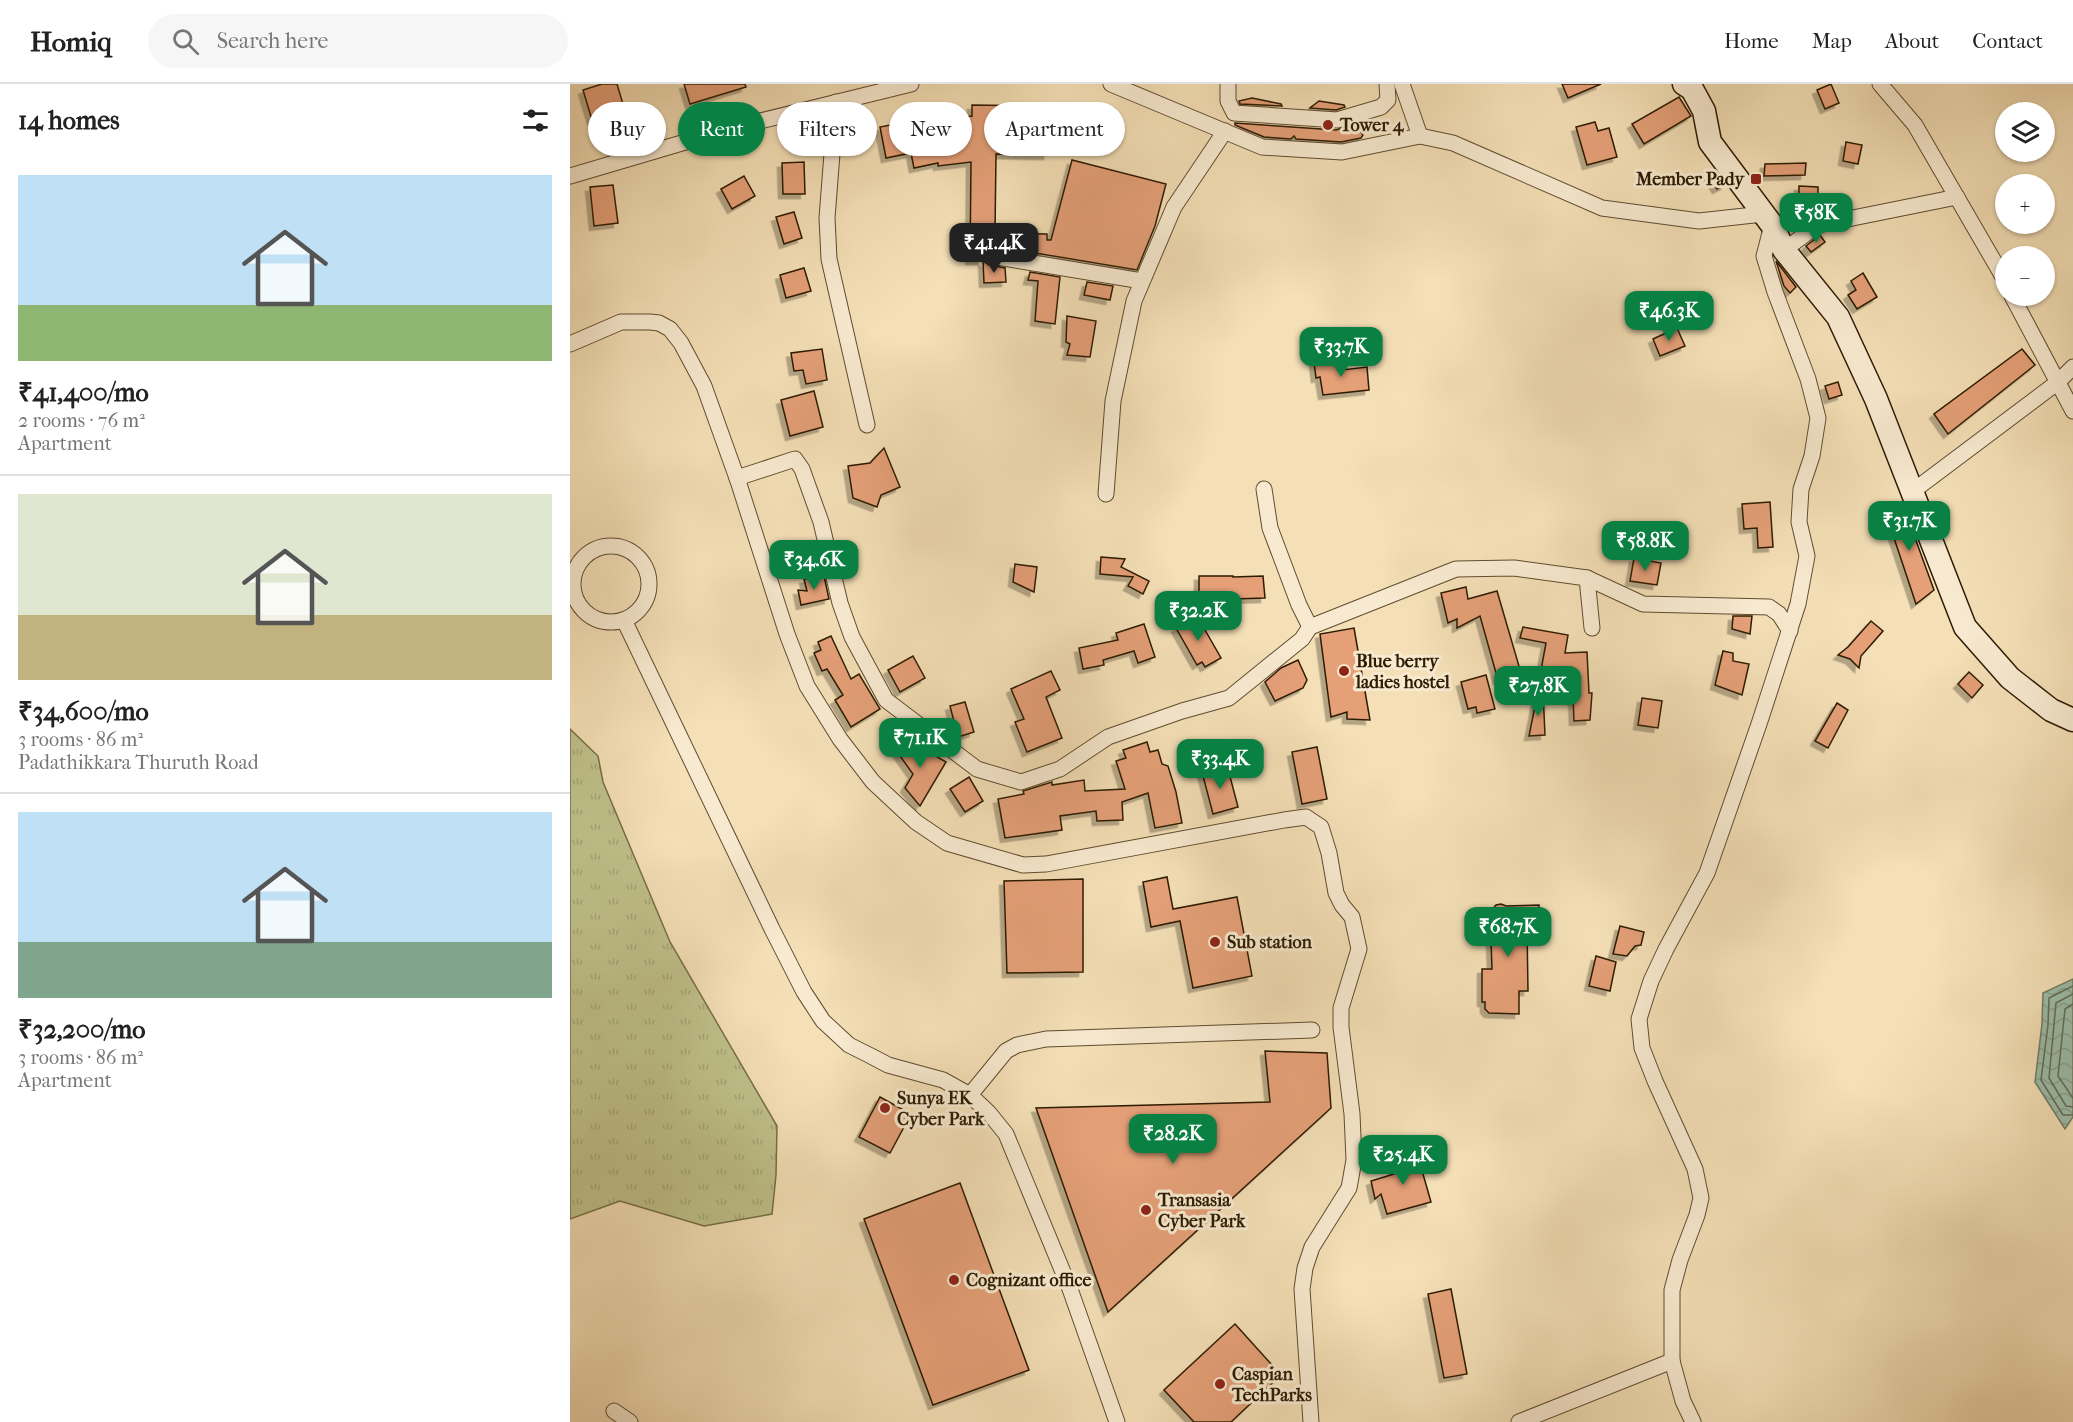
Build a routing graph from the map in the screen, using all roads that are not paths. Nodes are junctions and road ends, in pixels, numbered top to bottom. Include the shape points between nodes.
1 (911, 84) edge
2 (1228, 84) edge
3 (1387, 84) edge
4 (1401, 84) edge
5 (1684, 84) edge
6 (1880, 84) edge
7 (1115, 85) edge
8 (837, 102) edge
9 (777, 116) edge
10 (1225, 131) junction
11 (1420, 136) junction
12 (833, 156) edge
13 (570, 176) edge
14 (1957, 196) junction
15 (1768, 220) junction
16 (1784, 250) junction
17 (991, 256) dead end
18 (1995, 263) edge
19 (1142, 281) junction
20 (2017, 306) edge
21 (570, 344) edge
22 (2073, 367) edge
23 (2058, 382) junction
24 (2073, 411) edge
25 (867, 425) dead end
26 (737, 478) junction
27 (1264, 489) dead end
28 (1913, 491) junction
29 (1106, 494) dead end
30 (1587, 578) junction
31 (624, 620) junction
32 (1310, 627) junction
33 (1592, 628) dead end
34 (1790, 631) junction
35 (2073, 720) edge
36 (1312, 1030) dead end
37 (970, 1095) junction
38 (1672, 1361) junction
39 (614, 1411) dead end
40 (1115, 1420) edge
41 (630, 1422) edge
42 (1311, 1422) edge
43 (1520, 1422) edge
44 (1693, 1422) edge

1 - 8 street
2 - 3 street via 1228,101 1234,113 1337,120 1381,107 1388,100
4 - 11 street
5 - 15 main road via 1692,89 1704,111 1710,142
6 - 14 street via 1915,125
7 - 10 street
9 - 13 street
10 - 11 street via 1262,147 1342,152
10 - 19 street via 1174,207
11 - 15 street via 1453,143 1602,208 1699,221
12 - 25 street via 829,259
14 - 16 street via 1818,225
14 - 18 street
15 - 16 main road
15 - 34 street via 1764,256 1805,369 1818,418 1812,456 1801,489 1799,522 1807,556
16 - 28 main road via 1838,317
17 - 19 street
19 - 29 street via 1134,301 1113,401
20 - 23 street
21 - 26 street via 621,322 658,323 670,329 704,386
22 - 23 street
23 - 24 street
23 - 28 street
26 - 32 street via 795,459 821,522 852,637 886,700 977,769 1022,782 1060,769 1108,737 1229,698 1302,639
26 - 42 street via 773,595 807,686 873,782 916,822 947,843 1023,865 1306,817 1321,827 1336,893 1352,917 1359,949 1341,1008 1354,1160 1349,1188 1312,1247 1302,1289
27 - 32 street via 1270,528
28 - 35 main road via 1965,627 2010,678 2051,710
30 - 32 street via 1514,568 1456,569
30 - 33 street
30 - 34 street via 1643,604 1769,606
31 - 31 street via 609,623 594,619 574,597 576,567 584,555 597,547 627,549 647,571 646,600
31 - 37 street via 772,929 823,1021 849,1045 870,1056 943,1080
34 - 38 street via 1707,873 1651,981 1639,1019 1642,1048 1695,1169 1701,1198 1672,1290
36 - 37 street via 1047,1039 1017,1045 1006,1052
37 - 40 street via 1006,1134 1070,1289
38 - 43 street
38 - 44 street
39 - 41 street

